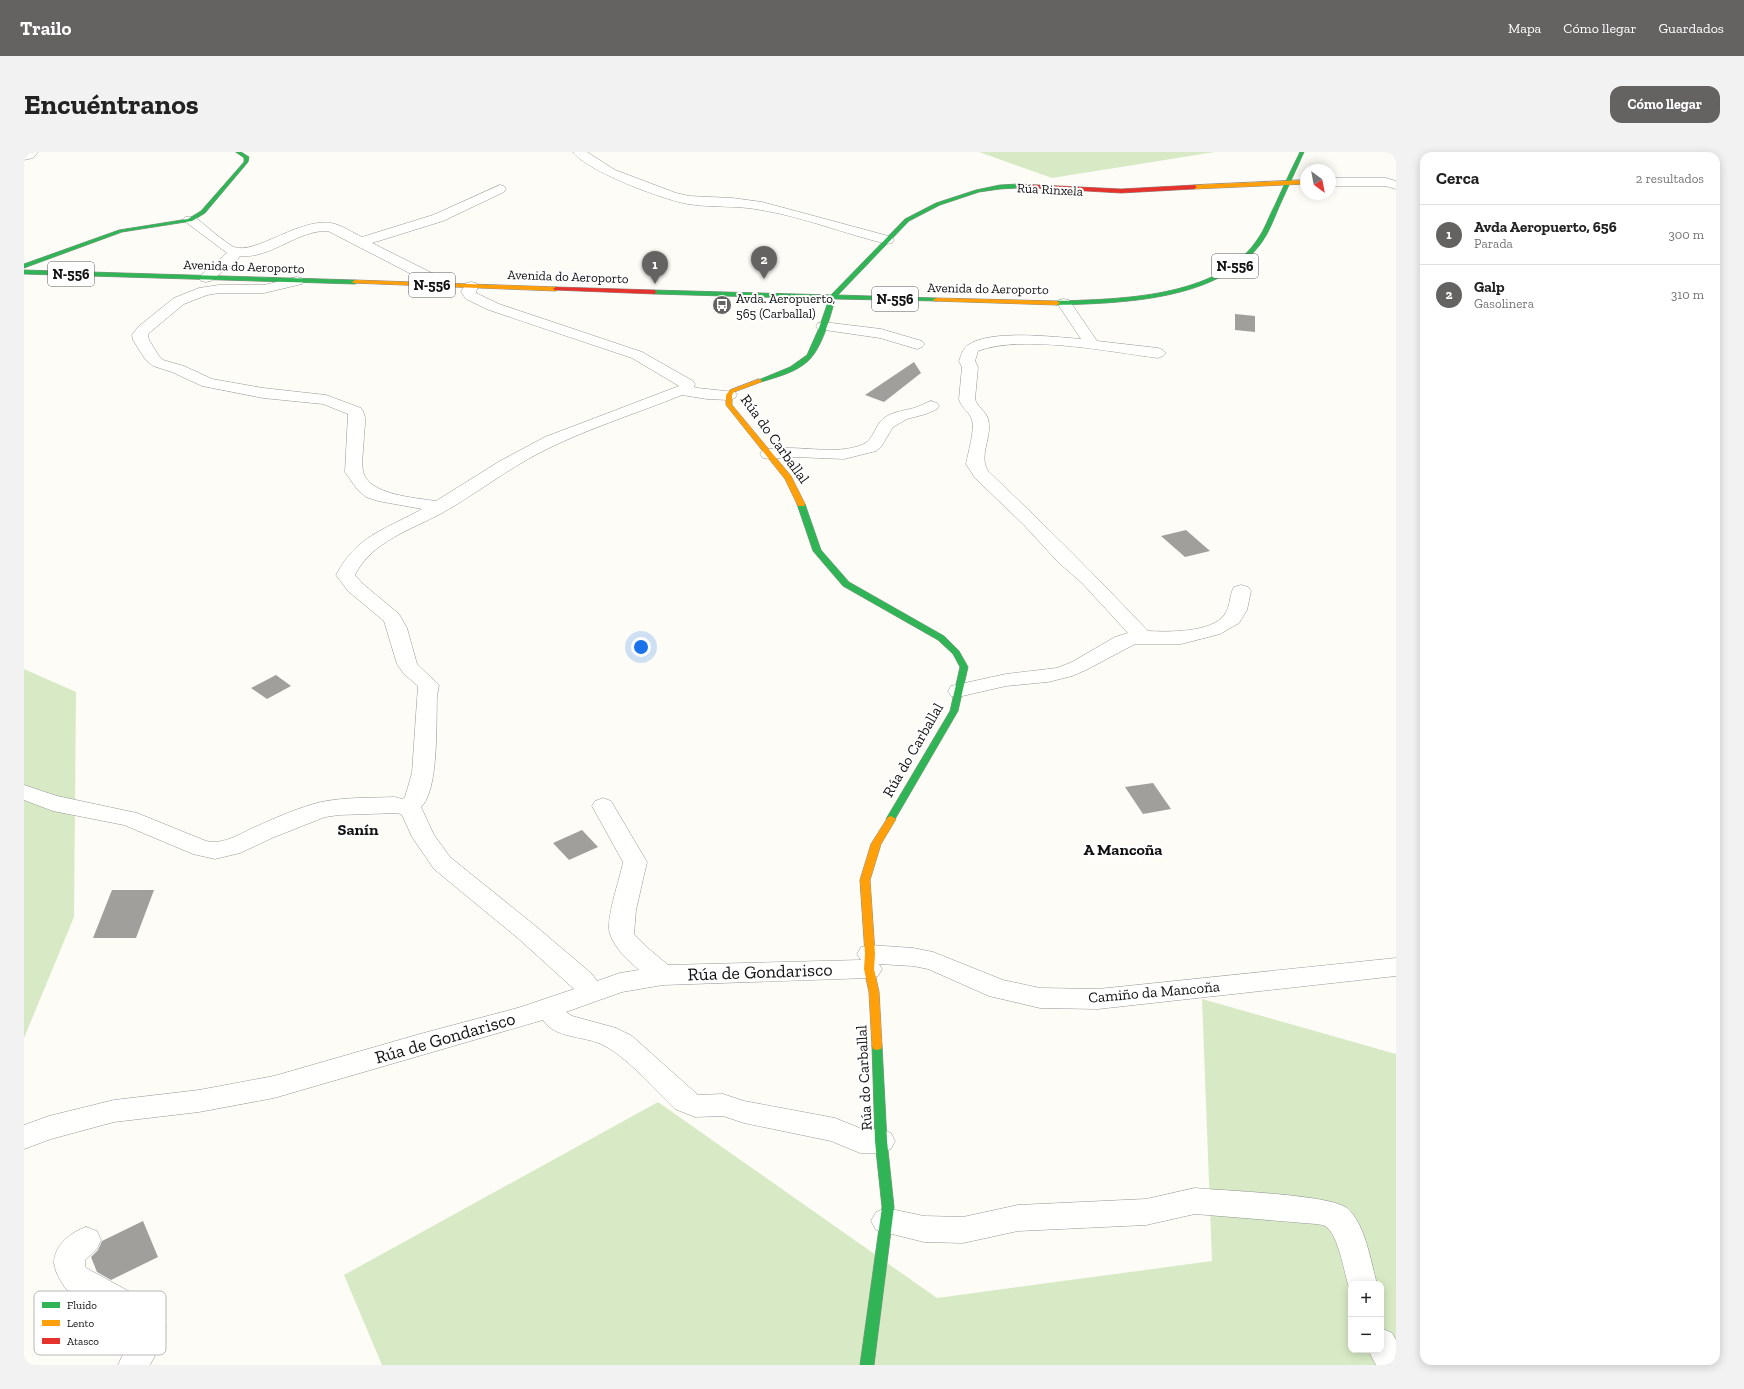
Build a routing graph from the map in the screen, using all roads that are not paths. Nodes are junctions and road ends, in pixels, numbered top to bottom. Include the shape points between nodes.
1 (32, 152) edge
2 (238, 152) edge
3 (579, 152) edge
4 (1302, 152) edge
5 (24, 156) edge
6 (1288, 182) junction
7 (1300, 182) edge
8 (1336, 182) edge
9 (1395, 184) edge
10 (500, 189) dead end
11 (190, 220) junction
12 (887, 240) junction
13 (361, 242) junction
14 (235, 252) junction
15 (24, 266) edge
16 (24, 272) edge
17 (206, 278) junction
18 (297, 281) junction
19 (426, 285) junction
20 (471, 286) junction
21 (832, 298) junction
22 (1064, 303) junction
23 (823, 326) junction
24 (917, 344) dead end
25 (1089, 345) junction
26 (1158, 353) dead end
27 (686, 389) junction
28 (729, 395) junction
29 (931, 406) dead end
30 (769, 454) junction
31 (438, 507) junction
32 (1241, 591) dead end
33 (1142, 638) junction
34 (958, 691) junction
35 (24, 792) edge
36 (603, 806) dead end
37 (406, 808) junction
38 (869, 962) junction
39 (1396, 967) edge
40 (663, 976) junction
41 (591, 993) junction
42 (549, 1007) junction
43 (24, 1137) edge
44 (881, 1141) junction
45 (886, 1221) junction
46 (86, 1240) dead end
47 (1361, 1281) edge
48 (99, 1291) edge
49 (1384, 1349) edge
50 (139, 1355) edge
51 (134, 1365) edge
52 (867, 1365) edge
53 (1392, 1365) edge

1 - 5 street
2 - 11 main road via 247,158 246,162 203,212
3 - 12 street via 611,173 672,196 689,200 762,206
4 - 6 main road, Avenida do Aeroporto / N-556
6 - 7 main road, Rúa Rinxela
6 - 12 main road, Rúa Rinxela via 1121,191 1000,187 938,204 907,220
6 - 22 main road, Avenida do Aeroporto / N-556 via 1259,243 1249,255 1228,271 1182,289 1143,297
8 - 9 street
10 - 13 street via 438,218
11 - 14 street
11 - 15 main road via 121,231
12 - 21 main road, Rúa Rinxela
13 - 14 street via 331,227 319,226 300,230 259,249
13 - 19 street via 429,277
14 - 17 street
16 - 17 main road, Avenida do Aeroporto / N-556
17 - 18 main road, Avenida do Aeroporto / N-556
18 - 19 main road, Avenida do Aeroporto / N-556
18 - 31 street via 264,289 219,289 191,296 179,301 143,330 141,340 152,359 158,363 208,383 263,393 326,400 355,411 357,416 354,472 363,485 372,493 384,497
19 - 20 main road, Avenida do Aeroporto / N-556
20 - 21 main road, Avenida do Aeroporto / N-556
20 - 27 street via 468,292 471,296 494,307 637,355 687,384
21 - 22 main road, Avenida do Aeroporto / N-556
21 - 23 main road, Rúa do Carballal
22 - 25 street via 1090,339
23 - 24 street via 881,334
23 - 28 main road, Rúa do Carballal via 810,356 783,374 741,387
25 - 26 street
25 - 33 street via 1006,340 984,343 968,353 967,361 970,367 967,399 980,418 981,426 975,464 981,474 1089,579
27 - 28 street via 703,394
27 - 31 street via 532,450
28 - 30 main road, Rúa do Carballal via 729,405
29 - 30 street via 920,412 901,416 887,424 870,447 844,454
30 - 34 main road, Rúa do Carballal via 800,498 817,551 846,584 941,638 956,653 964,667
31 - 37 street via 386,533 359,555 348,566 344,575 393,619 408,664 414,673 429,685 423,773 415,800
32 - 33 street via 1232,619 1215,630 1196,636
33 - 34 street via 1128,640 1071,670 1004,680 980,688
34 - 38 main road, Rúa do Carballal via 954,711 876,844 865,880
35 - 37 street via 53,803 129,818 201,848 215,851 232,847 321,810 339,806 395,805
36 - 40 street via 635,862 622,920 622,935 646,963
37 - 41 street via 411,810 424,837 442,863 583,981
38 - 39 street, Camiño da Mancoña via 913,957 933,961 998,989 1040,998 1098,999
38 - 40 street, Rúa de Gondarisco
38 - 44 main road, Rúa do Carballal via 874,992
40 - 41 street, Rúa de Gondarisco via 620,983
41 - 42 street, Rúa de Gondarisco
42 - 43 street, Rúa de Gondarisco via 274,1087 199,1101 114,1111
42 - 44 street via 557,1020 607,1035 622,1043 685,1101 695,1106 723,1105 744,1112 835,1130 860,1141
44 - 45 main road, Rúa do Carballal via 888,1207
45 - 47 street via 924,1229 963,1230 1018,1218 1146,1212 1195,1201 1316,1211 1336,1217 1349,1234
45 - 52 main road, Rúa do Carballal
46 - 48 street via 69,1258 70,1270 77,1279
49 - 53 street
50 - 51 street

